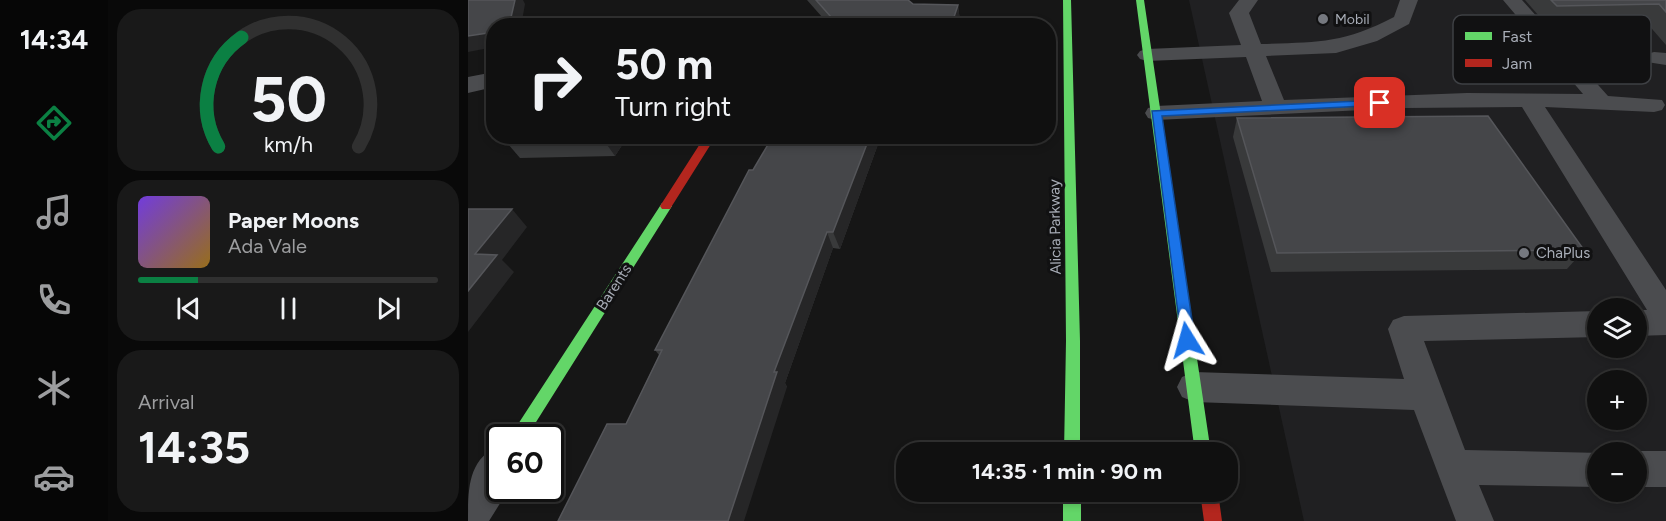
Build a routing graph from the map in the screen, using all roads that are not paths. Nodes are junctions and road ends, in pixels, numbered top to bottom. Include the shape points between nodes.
1 (1067, 0) edge
2 (1140, 0) edge
3 (1249, 0) edge
4 (1409, 0) edge
5 (1512, 0) edge
6 (1525, 15) edge
7 (1255, 52) junction
8 (1147, 55) junction
9 (486, 82) edge
10 (1586, 84) edge
11 (468, 85) edge
12 (1530, 101) junction
13 (1601, 101) junction
14 (1654, 105) dead end
15 (1276, 108) junction
16 (1156, 113) junction
17 (706, 144) edge
18 (1666, 315) edge
19 (1666, 322) edge
20 (1647, 323) edge
21 (1587, 324) edge
22 (1194, 387) junction
23 (1425, 395) junction
24 (526, 424) edge
25 (1072, 442) edge
26 (1202, 442) edge
27 (1453, 467) junction
28 (1587, 469) edge
29 (1647, 469) edge
30 (1666, 469) edge
31 (486, 486) edge
32 (1072, 502) edge
33 (1210, 502) edge
34 (468, 514) edge
35 (1072, 521) edge
36 (1213, 521) edge
37 (1475, 521) edge

1 - 25 main road, Alicia Parkway
2 - 8 main road
3 - 7 lane via 1239,13
4 - 7 lane via 1402,20 1370,37 1336,47
5 - 6 lane
7 - 8 lane
7 - 15 lane
8 - 16 main road
9 - 11 street
10 - 13 lane
12 - 13 lane
12 - 15 lane
12 - 18 lane
13 - 14 lane
15 - 16 lane
16 - 22 main road
17 - 24 main road, Barents
19 - 20 lane
21 - 23 lane via 1404,329
22 - 23 lane
22 - 26 main road
23 - 27 lane
27 - 28 lane
27 - 37 lane
29 - 30 lane
31 - 34 street
32 - 35 main road
33 - 36 main road

